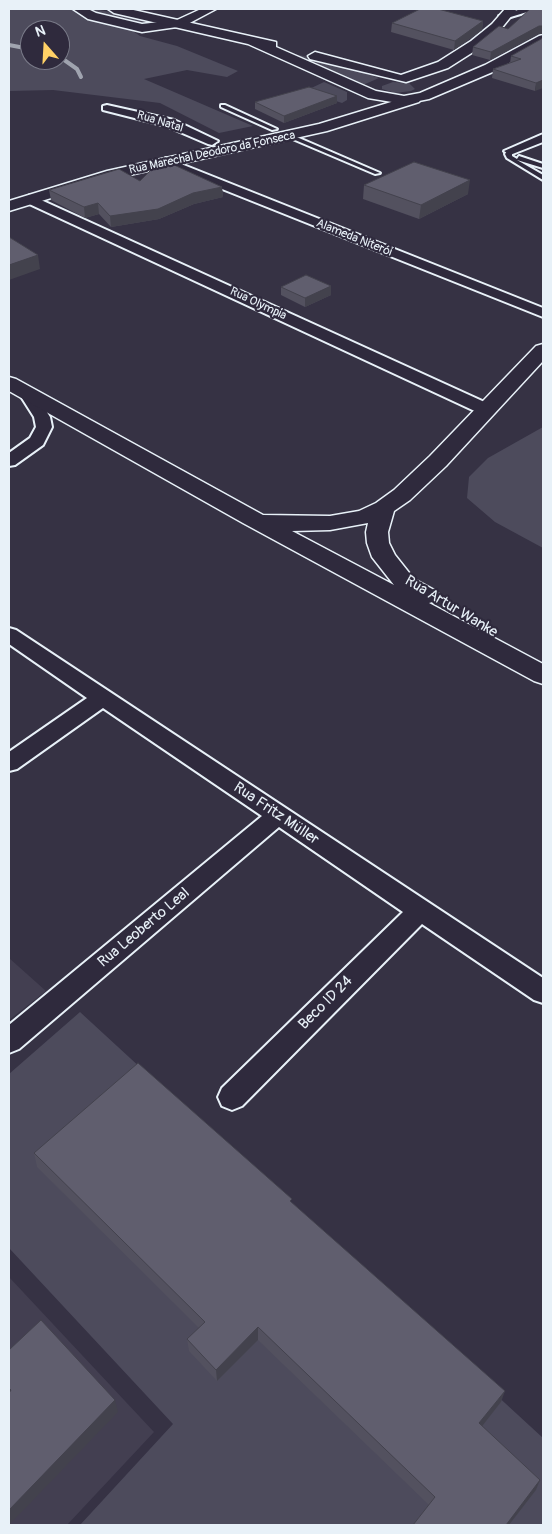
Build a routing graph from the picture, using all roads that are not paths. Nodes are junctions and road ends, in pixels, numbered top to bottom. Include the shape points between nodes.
1 (79, 9) edge
2 (114, 9) edge
3 (167, 9) edge
4 (210, 9) edge
5 (532, 9) edge
6 (543, 10) edge
7 (507, 13) edge
8 (197, 15) junction
9 (180, 23) junction
10 (543, 39) edge
11 (253, 41) junction
12 (443, 65) junction
13 (371, 69) junction
14 (428, 70) junction
15 (477, 74) junction
16 (401, 78) junction
17 (430, 92) junction
18 (370, 93) junction
19 (414, 99) junction
20 (223, 106) dead end
21 (107, 108) dead end
22 (274, 129) junction
23 (290, 136) junction
24 (543, 138) edge
25 (212, 142) junction
26 (509, 152) junction
27 (166, 162) junction
28 (543, 166) edge
29 (377, 172) dead end
30 (543, 178) edge
31 (9, 193) edge
32 (30, 199) junction
33 (9, 206) edge
34 (543, 313) edge
35 (543, 350) edge
36 (9, 383) edge
37 (28, 395) junction
38 (486, 409) junction
39 (9, 461) edge
40 (384, 508) junction
41 (251, 518) junction
42 (9, 635) edge
43 (543, 660) edge
44 (543, 675) edge
45 (102, 698) junction
46 (9, 763) edge
47 (278, 815) junction
48 (421, 910) junction
49 (543, 992) edge
50 (9, 1041) edge
51 (232, 1096) dead end

1 - 9 main road via 92,16 142,28
2 - 9 main road
3 - 8 main road
4 - 8 main road
5 - 6 street
5 - 7 street
7 - 12 main road via 476,44
8 - 9 main road
9 - 11 main road
10 - 15 main road, Rua Marechal Deodoro da Fonseca
11 - 13 main road
11 - 18 main road
12 - 14 main road
12 - 15 main road via 462,73
13 - 14 main road
13 - 16 main road
14 - 16 main road
15 - 17 main road, Rua Marechal Deodoro da Fonseca
16 - 17 main road via 422,82 428,85
16 - 18 main road, Rua Marechal Deodoro da Fonseca via 373,82 367,86
17 - 19 main road, Rua Marechal Deodoro da Fonseca
18 - 19 main road via 392,100
18 - 22 main road, Rua Marechal Deodoro da Fonseca via 345,111
19 - 23 main road, Rua Marechal Deodoro da Fonseca
20 - 22 lane
21 - 25 street, Rua Natal via 170,123
22 - 23 main road
22 - 25 main road, Rua Marechal Deodoro da Fonseca
23 - 27 main road, Rua Marechal Deodoro da Fonseca
23 - 29 lane
24 - 26 street
25 - 31 main road, Rua Marechal Deodoro da Fonseca via 97,166
26 - 28 lane
26 - 30 lane via 509,157
27 - 32 main road, Rua Marechal Deodoro da Fonseca
27 - 34 street, Alameda Niterói
32 - 33 main road, Rua Marechal Deodoro da Fonseca
32 - 38 street, Rua Olympia
35 - 38 main road
36 - 37 main road
37 - 39 street via 42,417 44,428 37,441
37 - 41 main road
38 - 40 main road via 438,461
40 - 41 main road via 365,517 319,525
40 - 43 main road, Rua Artur Wanke via 377,532 378,544 391,568 406,584
41 - 44 main road
42 - 45 street, Rua Fritz Müller
45 - 46 street
45 - 47 street, Rua Fritz Müller
47 - 48 street, Rua Fritz Müller
47 - 50 street, Rua Leoberto Leal
48 - 49 street, Rua Fritz Müller
48 - 51 street, Beco ID 24

